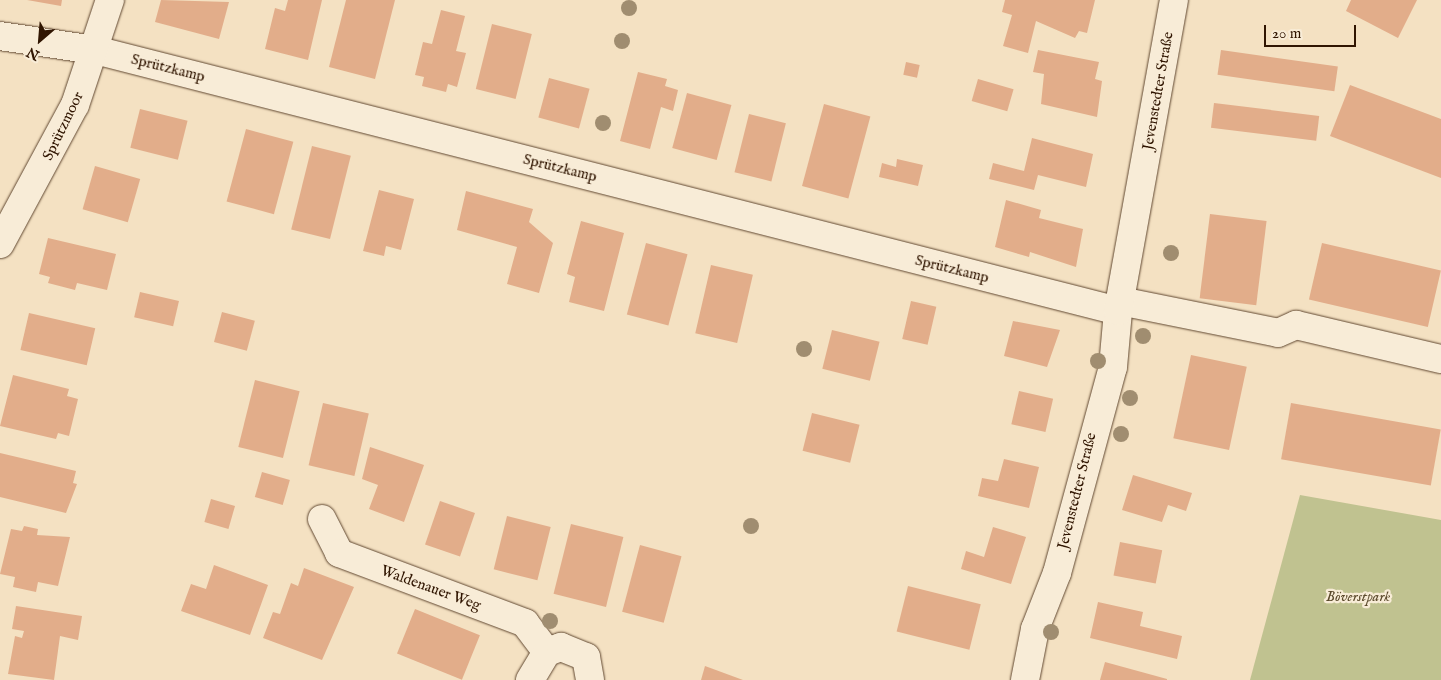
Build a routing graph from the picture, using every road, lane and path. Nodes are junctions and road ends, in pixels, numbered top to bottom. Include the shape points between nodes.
1 (110, 0) edge
2 (1174, 0) edge
3 (0, 36) edge
4 (95, 50) junction
5 (0, 244) edge
6 (1119, 306) junction
7 (1441, 359) edge
8 (322, 519) dead end
9 (548, 652) junction
10 (530, 680) edge
11 (590, 680) edge
12 (1025, 680) edge

1 - 4 street, Sprützmoor
2 - 6 street, Jevenstedter Straße
3 - 4 street, Sprützkamp
4 - 5 street, Sprützmoor via 75,105
4 - 6 street, Sprützkamp
6 - 7 street via 1278,333 1296,325
6 - 12 street, Jevenstedter Straße via 1113,367 1056,573 1035,629
8 - 9 street, Waldenauer Weg via 339,553 525,623
9 - 10 street
9 - 11 street via 575,649 586,657

